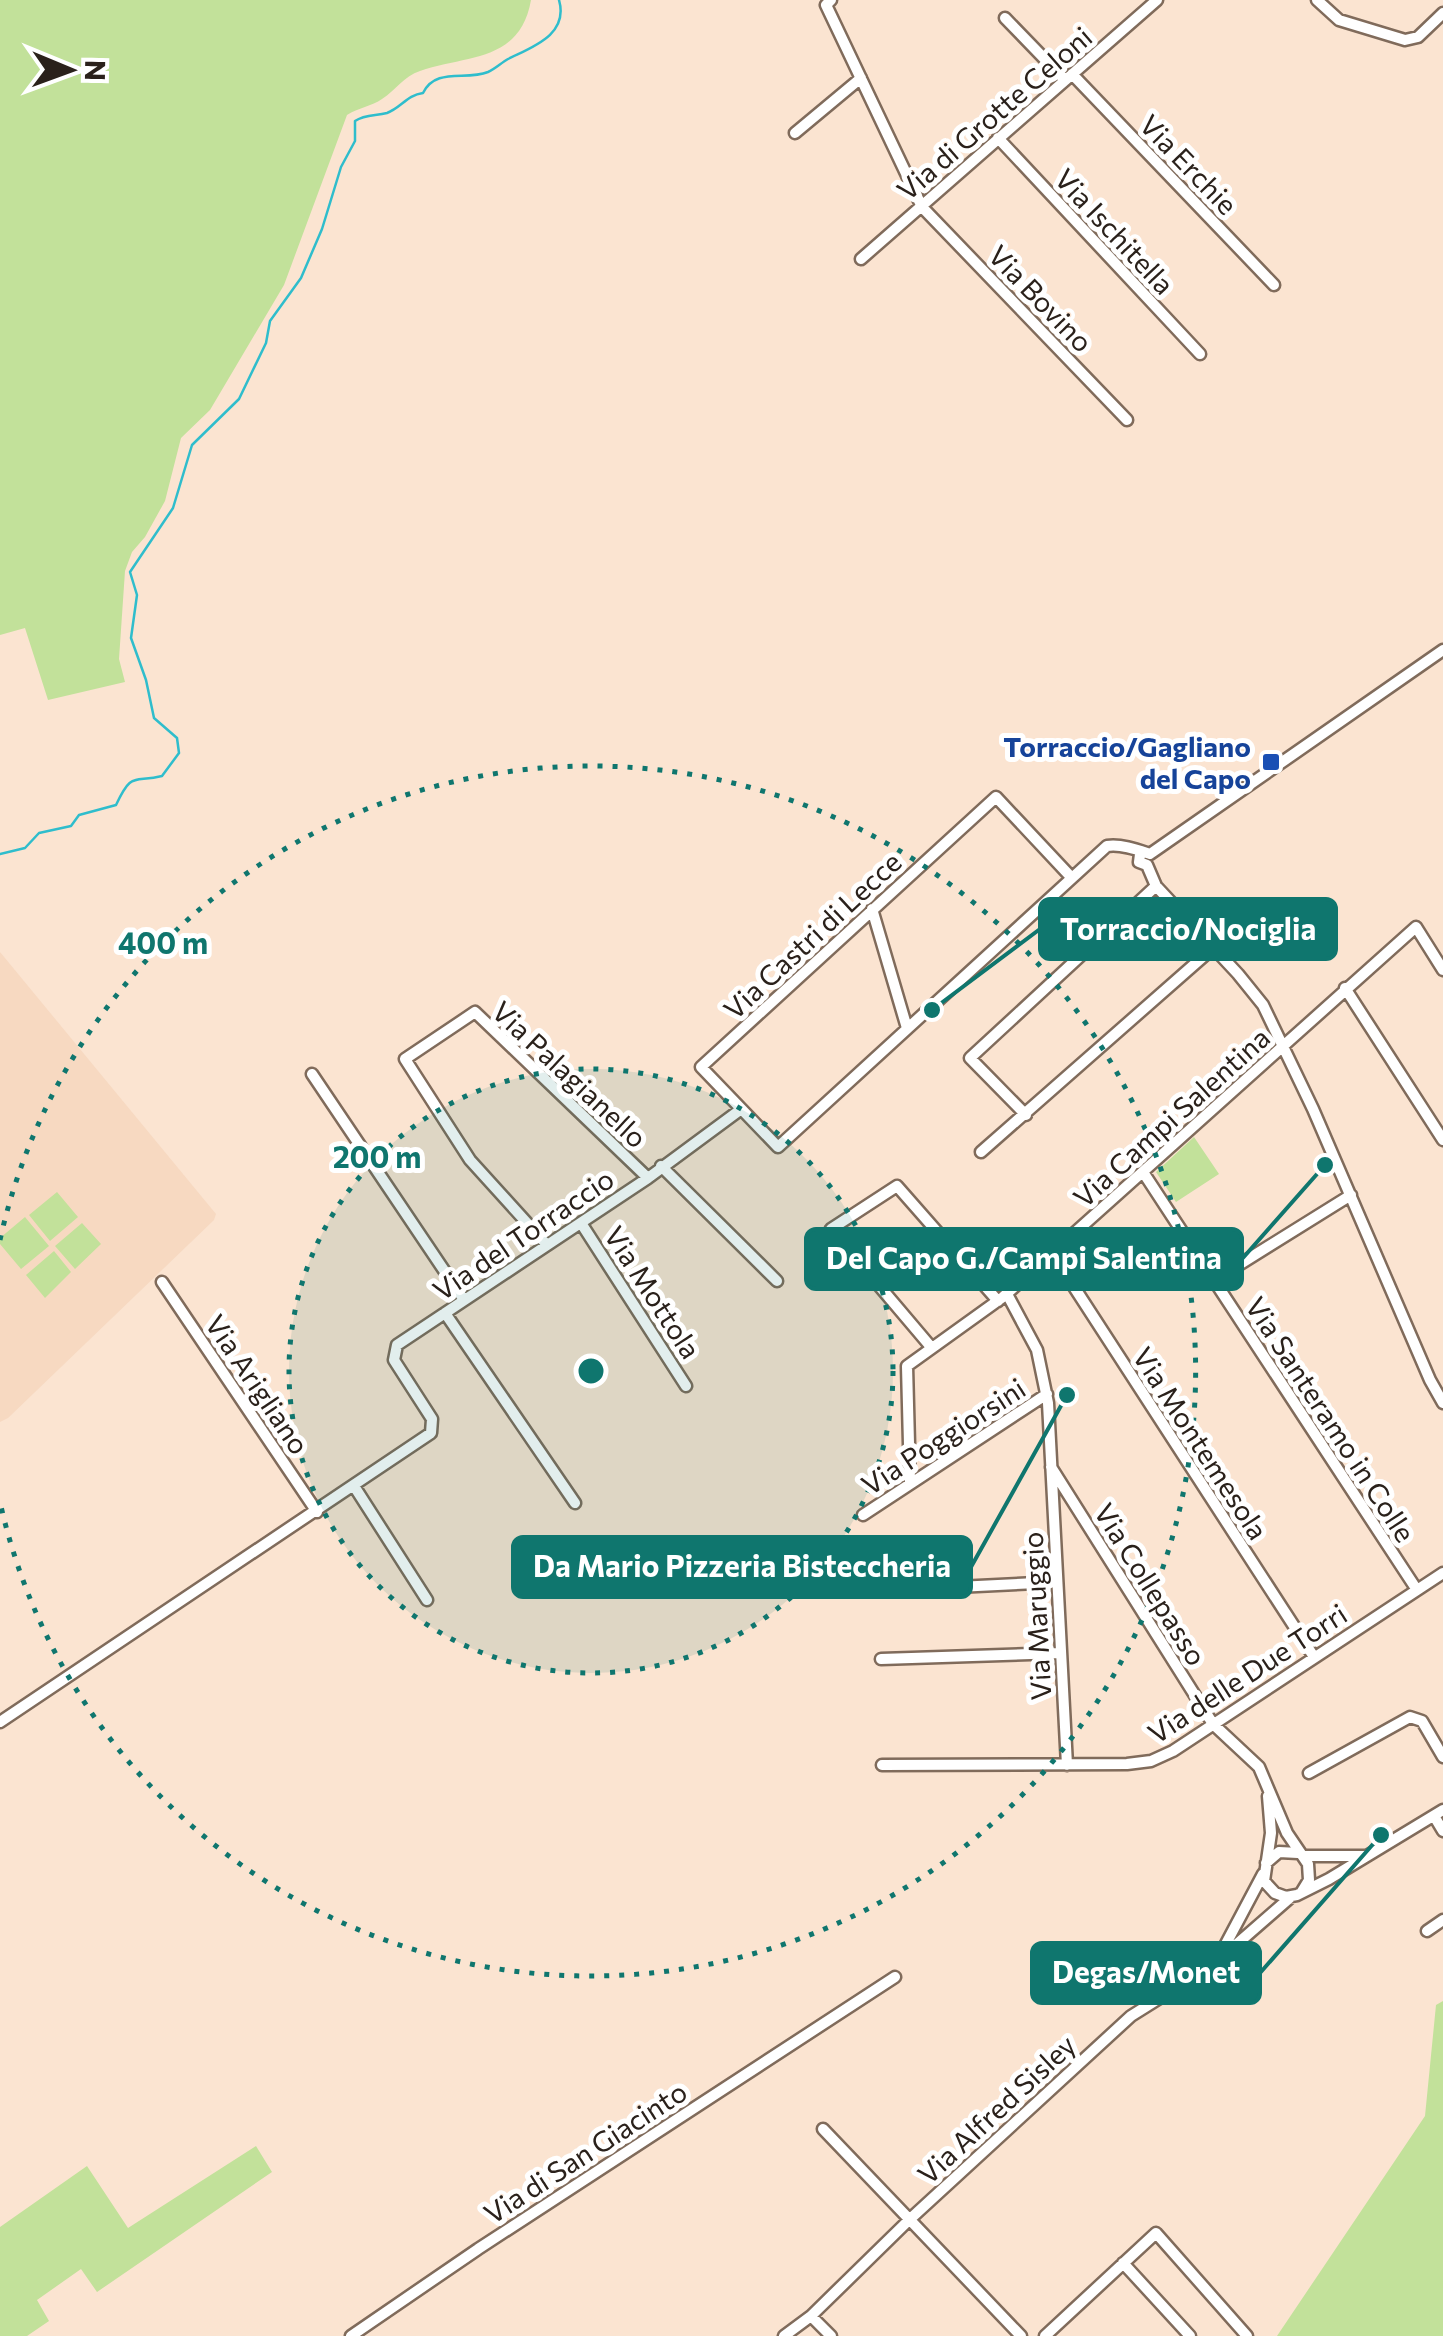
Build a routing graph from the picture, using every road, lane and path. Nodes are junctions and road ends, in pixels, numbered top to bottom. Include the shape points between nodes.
1 (812, 0) edge
2 (1157, 0) edge
3 (1317, 0) edge
4 (828, 2) edge
5 (1443, 13) edge
6 (1005, 18) dead end
7 (1069, 77) junction
8 (860, 78) junction
9 (795, 133) dead end
10 (998, 138) junction
11 (922, 207) junction
12 (860, 259) dead end
13 (1274, 285) dead end
14 (1200, 354) dead end
15 (1127, 420) dead end
16 (1443, 650) edge
17 (1146, 858) junction
18 (1071, 877) junction
19 (1156, 886) junction
20 (872, 910) junction
21 (1213, 948) junction
22 (1443, 970) edge
23 (1345, 988) junction
24 (907, 1028) junction
25 (1284, 1047) junction
26 (312, 1074) dead end
27 (740, 1110) junction
28 (1026, 1114) junction
29 (1443, 1140) edge
30 (982, 1152) dead end
31 (661, 1166) junction
32 (1143, 1172) junction
33 (648, 1178) junction
34 (1351, 1195) junction
35 (582, 1222) junction
36 (547, 1245) junction
37 (1052, 1253) junction
38 (1213, 1280) junction
39 (162, 1282) dead end
40 (778, 1282) dead end
41 (1003, 1297) junction
42 (464, 1300) junction
43 (445, 1313) junction
44 (932, 1347) junction
45 (686, 1386) dead end
46 (1047, 1394) junction
47 (1443, 1403) edge
48 (1051, 1467) junction
49 (910, 1483) junction
50 (354, 1486) junction
51 (575, 1502) dead end
52 (317, 1512) junction
53 (864, 1515) dead end
54 (1443, 1573) edge
55 (1056, 1582) junction
56 (1417, 1590) junction
57 (876, 1592) dead end
58 (426, 1600) dead end
59 (1060, 1652) junction
60 (1314, 1657) junction
61 (881, 1660) dead end
62 (0, 1722) edge
63 (1213, 1724) junction
64 (1443, 1757) edge
65 (882, 1765) dead end
66 (1067, 1766) junction
67 (1309, 1774) dead end
68 (1268, 1790) junction
69 (1438, 1813) edge
70 (1443, 1832) edge
71 (1300, 1854) junction
72 (1365, 1856) junction
73 (1264, 1869) junction
74 (1296, 1894) junction
75 (1443, 1920) edge
76 (1427, 1930) dead end
77 (1214, 1964) junction
78 (894, 1976) dead end
79 (822, 2129) dead end
80 (908, 2220) junction
81 (1123, 2263) junction
82 (812, 2316) junction
83 (351, 2336) edge
84 (784, 2336) edge
85 (831, 2336) edge
86 (1021, 2336) edge
87 (1046, 2336) edge
88 (1190, 2336) edge
89 (1247, 2336) edge

1 - 4 street
2 - 7 street, Via di Grotte Celoni
3 - 5 street via 1339,20 1405,40 1418,37
4 - 8 street, Via Bovino
6 - 7 street, Via Erchie
7 - 10 street, Via di Grotte Celoni
7 - 13 street, Via Erchie
8 - 9 street
8 - 11 street, Via Bovino
10 - 11 street, Via di Grotte Celoni
10 - 14 street, Via Ischitella
11 - 12 street, Via di Grotte Celoni
11 - 15 street, Via Bovino
16 - 17 street
17 - 18 street via 1128,846 1107,846
17 - 19 street
18 - 20 street, Via Castri di Lecce via 996,796
18 - 24 street
19 - 21 street
19 - 28 street via 970,1058
20 - 24 street
20 - 27 street, Via Castri di Lecce via 702,1067
21 - 25 street via 1262,1005
21 - 28 street
22 - 23 street, Via Campi Salentina via 1416,927
23 - 25 street, Via Campi Salentina
23 - 29 street
24 - 27 street via 778,1147
25 - 32 street, Via Campi Salentina
25 - 34 street
26 - 42 street
27 - 31 street, Via del Torraccio
28 - 30 street
31 - 33 street, Via del Torraccio
31 - 40 street
32 - 37 street, Via Campi Salentina
32 - 38 street, Via Santeramo in Colle
33 - 35 street, Via del Torraccio
33 - 36 street, Via Palagianello via 475,1012 406,1059 470,1160
34 - 38 street
34 - 47 street
35 - 36 street, Via del Torraccio
35 - 45 street, Via Mottola
36 - 42 street, Via del Torraccio
37 - 41 street, Via Campi Salentina
37 - 60 street, Via Montemesola
38 - 56 street, Via Santeramo in Colle
39 - 52 street, Via Arigliano
41 - 44 street, Via Campi Salentina
41 - 44 street, Via Maruggio via 897,1186 831,1229
41 - 46 street, Via Maruggio via 1032,1338
42 - 43 street, Via del Torraccio
43 - 50 street, Via del Torraccio via 394,1352 433,1429
43 - 51 street
44 - 49 street, Via Campi Salentina via 907,1366
46 - 48 street, Via Maruggio
46 - 49 street, Via Poggiorsini
48 - 55 street, Via Maruggio
48 - 63 street, Via Collepasso
49 - 53 street, Via Poggiorsini
50 - 52 street, Via del Torraccio
50 - 58 street
52 - 62 street, Via del Torraccio
54 - 56 street, Via delle Due Torri
55 - 57 street
55 - 59 street, Via Maruggio
56 - 60 street, Via delle Due Torri
59 - 61 street
59 - 66 street, Via Maruggio
60 - 63 street, Via delle Due Torri
63 - 66 street, Via delle Due Torri via 1151,1761
63 - 68 street, Via Collepasso via 1255,1761
64 - 67 street via 1422,1721 1410,1717
65 - 66 street, Via delle Due Torri
68 - 71 street, Via Collepasso
68 - 73 street via 1271,1833
69 - 70 street
69 - 72 street, Via Alfred Sisley
71 - 72 street
71 - 73 street via 1278,1852
71 - 74 street via 1310,1875
72 - 74 street, Via Alfred Sisley
73 - 74 street via 1275,1894
73 - 77 street
74 - 77 street, Via Alfred Sisley
75 - 76 street
77 - 80 street, Via Alfred Sisley via 1131,2016
78 - 83 street, Via di San Giacinto
79 - 80 street
80 - 82 street, Via Alfred Sisley
80 - 86 street
81 - 87 street
81 - 88 street
81 - 89 street via 1156,2233
82 - 84 street, Via Alfred Sisley
82 - 85 street

